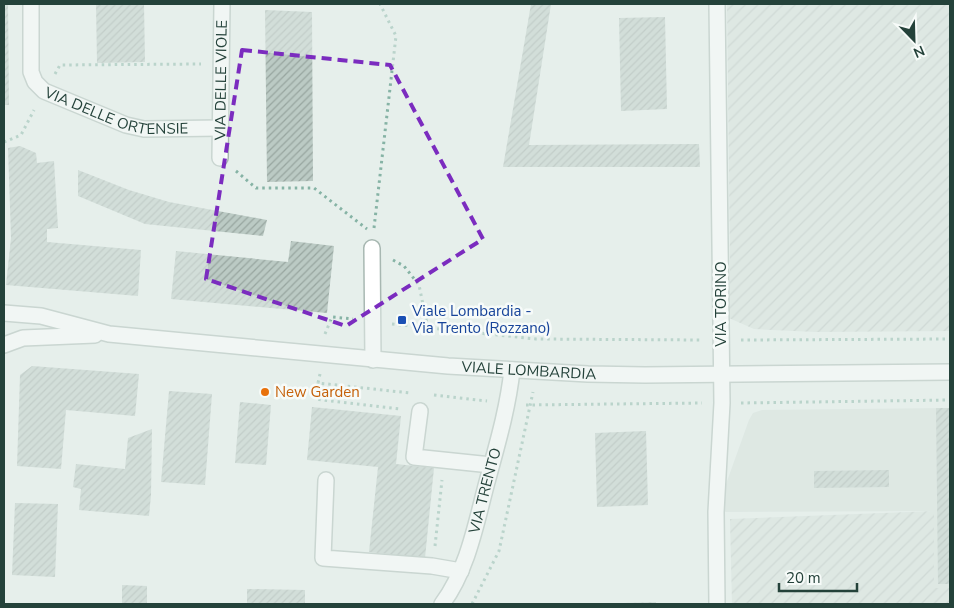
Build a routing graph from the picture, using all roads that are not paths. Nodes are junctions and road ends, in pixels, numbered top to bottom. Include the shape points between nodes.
1 (30, 4) edge
2 (222, 4) edge
3 (717, 4) edge
4 (221, 128) junction
5 (220, 158) road end
6 (372, 248) road end
7 (4, 313) edge
8 (109, 334) junction
9 (4, 345) edge
10 (373, 360) junction
11 (512, 370) junction
12 (950, 372) edge
13 (721, 373) junction
14 (420, 411) road end
15 (491, 465) junction
16 (326, 480) dead end
17 (461, 571) junction
18 (442, 604) edge
19 (717, 604) edge

1 - 4 street, VIA DELLE ORTENSIE via 31,72 44,91 126,125 144,129
2 - 4 street, VIA DELLE VIOLE
3 - 13 street, VIA TORINO
4 - 5 street, VIA DELLE VIOLE
6 - 10 street
7 - 8 street, VIALE LOMBARDIA via 41,316
8 - 9 street, VIALE LOMBARDIA via 23,338
8 - 10 street, VIALE LOMBARDIA
10 - 11 street, VIALE LOMBARDIA
11 - 13 street, VIALE LOMBARDIA via 636,375
11 - 15 street, VIA TRENTO via 508,403
12 - 13 street, VIALE LOMBARDIA
13 - 19 street, VIA TORINO via 716,512
14 - 15 street via 414,458
15 - 17 street, VIA TRENTO
16 - 17 street via 323,558
17 - 18 street, VIA TRENTO

